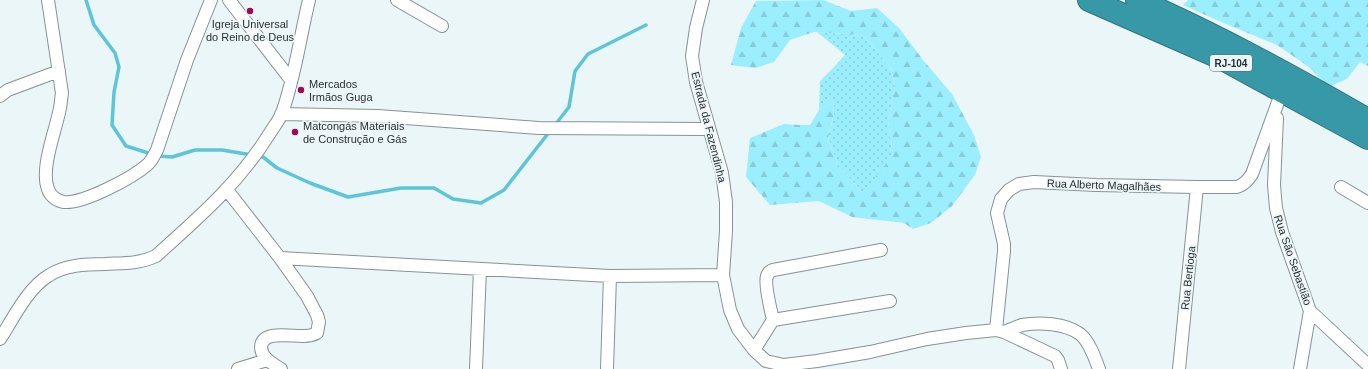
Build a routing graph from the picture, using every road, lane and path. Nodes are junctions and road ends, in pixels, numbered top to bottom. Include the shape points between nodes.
1 (48, 0) edge
2 (211, 0) edge
3 (229, 0) edge
4 (309, 0) edge
5 (397, 0) edge
6 (703, 0) edge
7 (1089, 0) edge
8 (1137, 0) edge
9 (442, 26) dead end
10 (59, 71) junction
11 (291, 80) junction
12 (3, 90) edge
13 (1280, 98) junction
14 (281, 114) junction
15 (1368, 120) edge
16 (708, 129) junction
17 (1368, 138) edge
18 (1197, 187) junction
19 (1341, 187) dead end
20 (227, 190) junction
21 (1368, 202) edge
22 (881, 250) dead end
23 (280, 258) junction
24 (480, 269) junction
25 (723, 275) junction
26 (610, 276) junction
27 (890, 301) dead end
28 (1310, 311) junction
29 (773, 320) junction
30 (1000, 331) junction
31 (0, 339) edge
32 (754, 350) junction
33 (267, 360) junction
34 (1368, 365) edge
35 (782, 367) edge
36 (238, 369) edge
37 (281, 369) edge
38 (476, 369) edge
39 (607, 369) edge
40 (1061, 369) edge
41 (1099, 369) edge
42 (1179, 369) edge
43 (1300, 369) edge

1 - 10 street
2 - 10 street via 154,155 147,165 131,176 76,201 64,202 55,199 48,190 45,179 62,93
3 - 11 street
4 - 11 street
5 - 9 street
6 - 16 street, Estrada da Fazendinha via 692,56
7 - 13 highway, RJ-104 via 1221,58
8 - 15 highway, RJ-104 via 1282,71
10 - 12 street
11 - 14 street
13 - 17 highway, RJ-104
13 - 18 street, Rua Alberto Magalhães via 1248,180 1238,187
13 - 28 street, Rua São Sebastião via 1274,161 1276,208
14 - 16 street via 378,116 539,128
14 - 20 street via 260,148
16 - 25 street, Estrada da Fazendinha via 722,173 726,202
18 - 30 street, Rua Alberto Magalhães via 1034,182 1020,184 1009,190 1001,199 997,213 1004,244
18 - 42 street, Rua Bertioga
19 - 21 street
20 - 23 street
20 - 31 street via 196,221 148,260 83,264 64,268 48,276 32,290
22 - 29 street via 769,272 766,283
23 - 24 street
23 - 33 street via 313,307 319,328 317,333 312,335 269,336 261,347
24 - 26 street
24 - 38 street
25 - 26 street
25 - 32 street, Estrada da Fazendinha via 730,310 738,329
26 - 39 street
27 - 29 street
28 - 34 street, Rua São Sebastião
28 - 43 street
29 - 32 street
30 - 35 street, Estrada da Fazendinha via 966,332 927,338 870,352
30 - 40 street, Estrada da Fazendinha via 1055,356
30 - 41 street, Estrada da Fazendinha via 1042,324 1069,328 1080,334
32 - 35 street, Estrada da Fazendinha via 766,360
33 - 36 street
33 - 37 street

